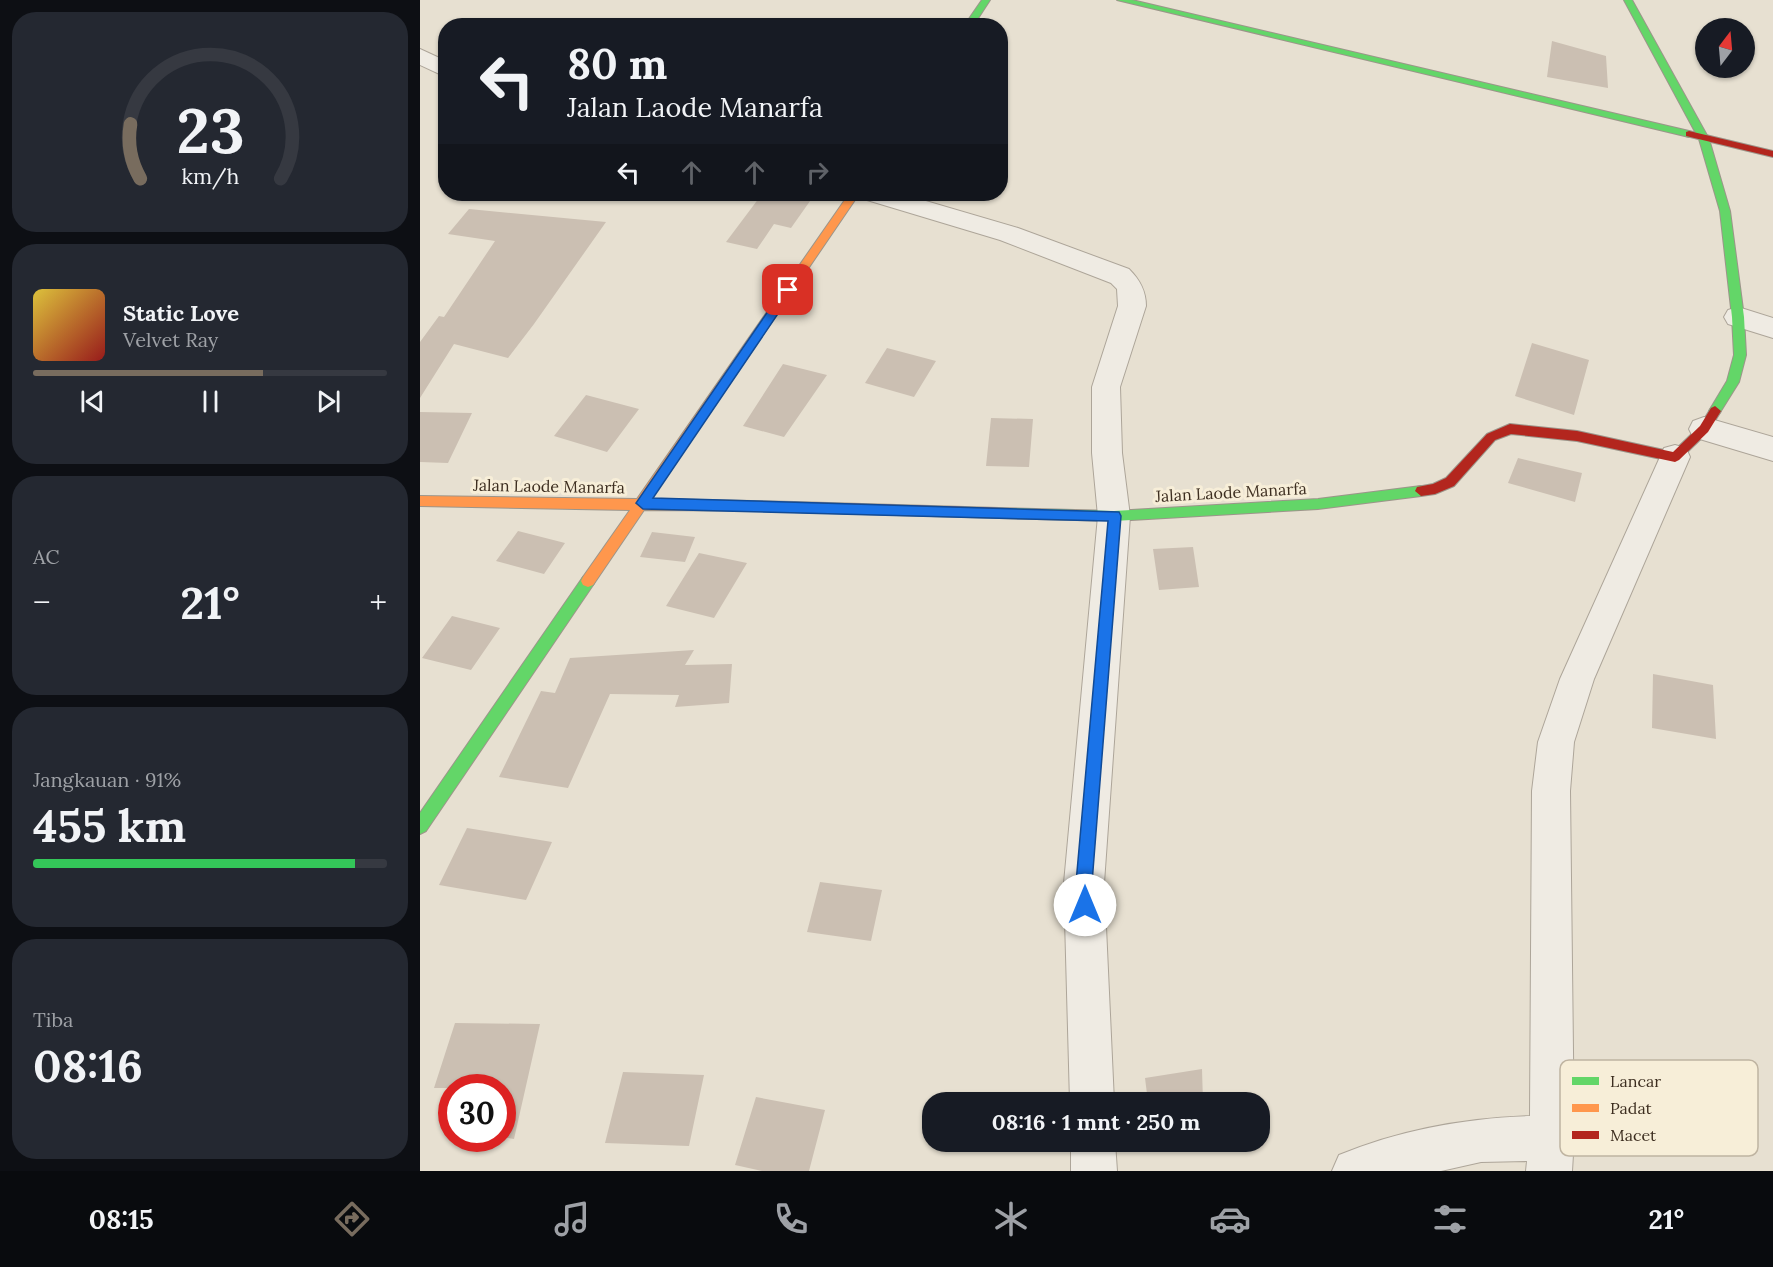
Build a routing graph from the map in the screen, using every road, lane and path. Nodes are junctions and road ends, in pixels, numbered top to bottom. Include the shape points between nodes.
1 (986, 0) edge
2 (1121, 0) edge
3 (1628, 0) edge
4 (974, 18) edge
5 (420, 56) edge
6 (438, 66) edge
7 (1704, 139) junction
8 (1773, 154) edge
9 (849, 201) edge
10 (899, 201) edge
11 (1738, 317) junction
12 (1773, 328) edge
13 (1704, 429) junction
14 (1773, 449) edge
15 (1675, 457) junction
16 (420, 501) edge
17 (643, 503) junction
18 (1114, 516) junction
19 (420, 826) edge
20 (1092, 1092) edge
21 (1093, 1152) edge
22 (1550, 1155) edge
23 (1094, 1171) edge
24 (1355, 1171) edge

1 - 4 street
2 - 7 street
3 - 7 street
5 - 6 street
7 - 8 street
7 - 11 street via 1725,212
9 - 17 street
10 - 18 street via 1009,234 1120,276 1131,285 1132,306 1106,387 1107,453
11 - 12 street
11 - 13 street via 1740,355 1733,382
13 - 14 street
13 - 15 street
15 - 18 street, Jalan Laode Manarfa via 1577,436 1510,429 1491,437 1450,482 1435,489 1318,504
15 - 22 street via 1577,679 1556,742 1551,791
16 - 17 street, Jalan Laode Manarfa
17 - 18 street, Jalan Laode Manarfa
17 - 19 street
18 - 20 street via 1084,883
21 - 23 street
22 - 24 street via 1481,1140 1379,1162

